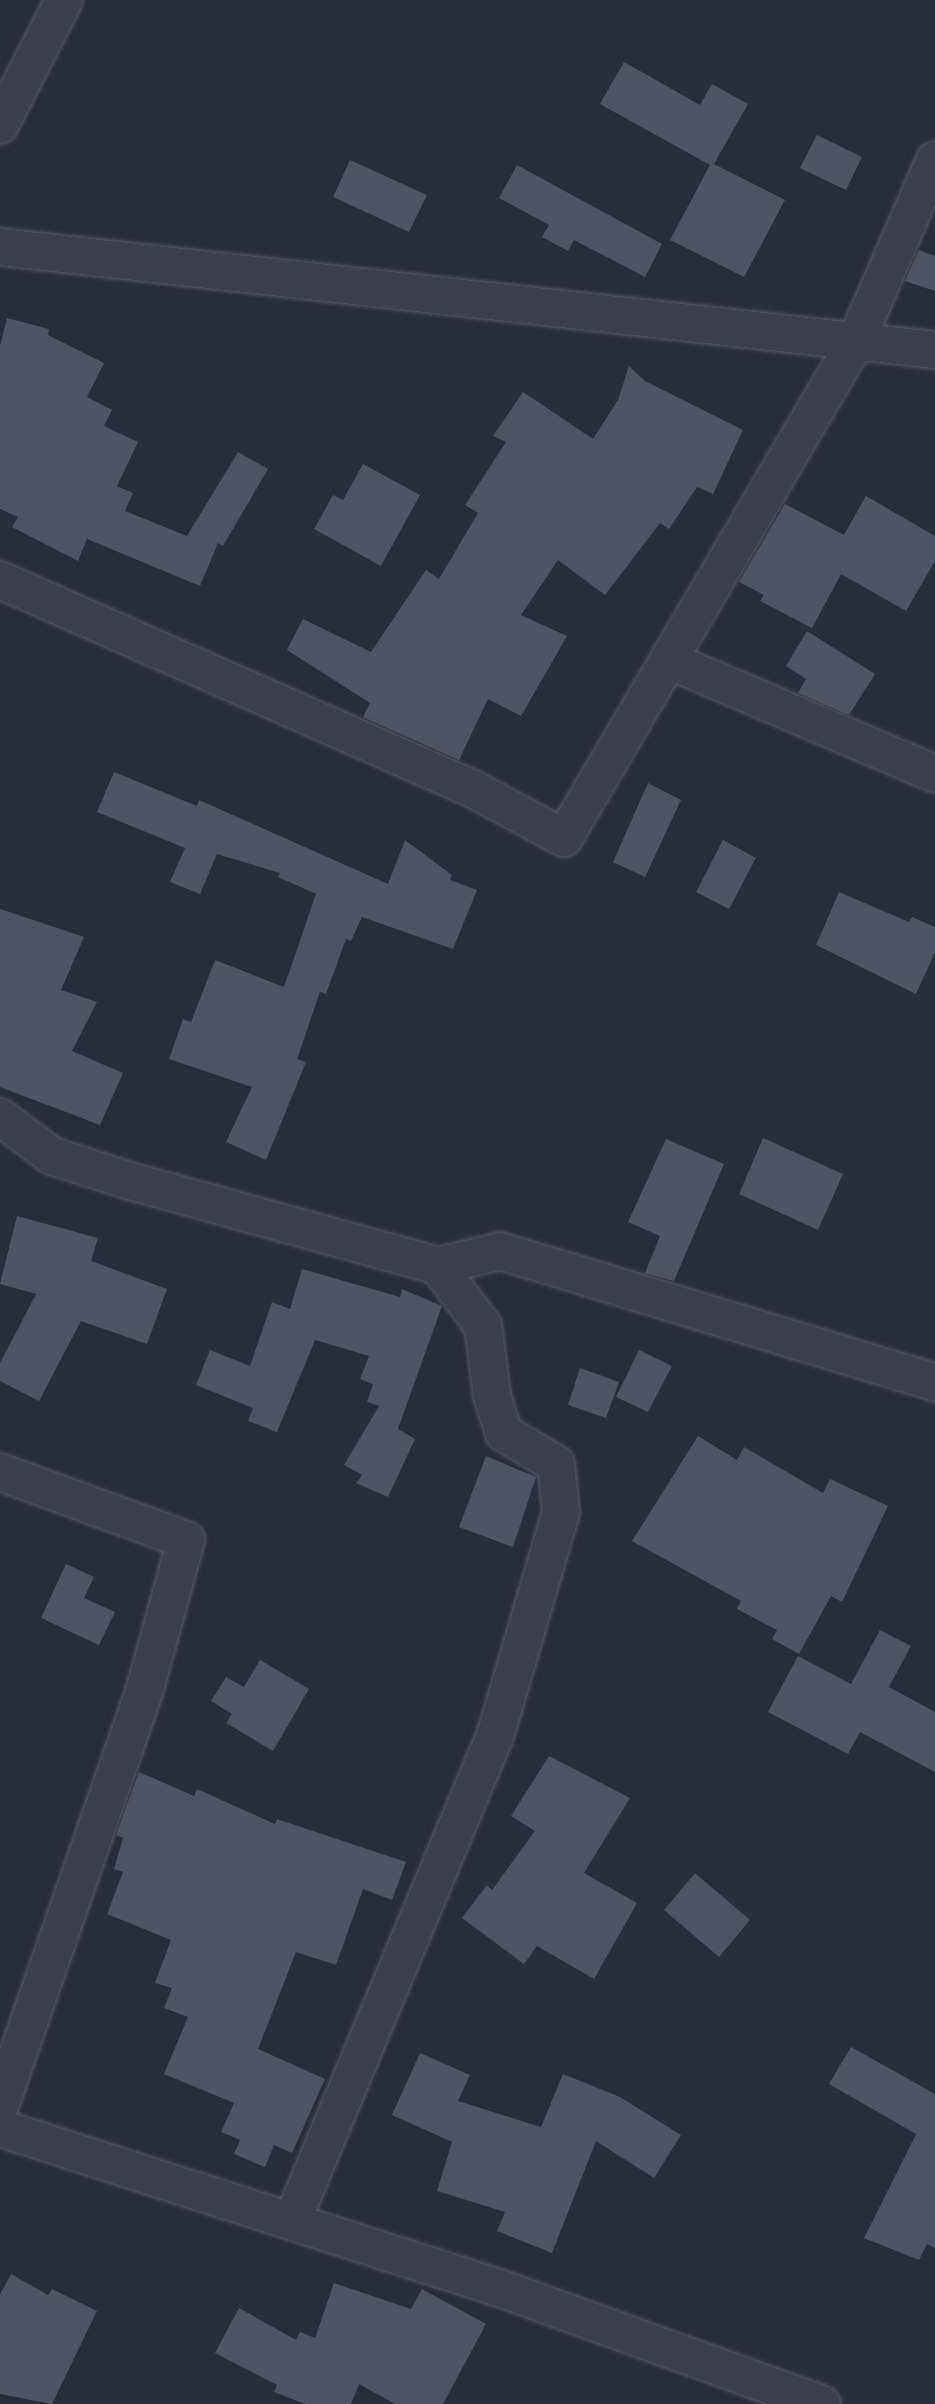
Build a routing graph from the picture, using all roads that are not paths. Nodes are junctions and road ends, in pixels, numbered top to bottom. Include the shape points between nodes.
1 (64, 0) edge
2 (0, 125) edge
3 (935, 160) edge
4 (0, 247) edge
5 (857, 339) junction
6 (935, 350) edge
7 (0, 580) edge
8 (668, 660) junction
9 (935, 774) edge
10 (0, 1117) edge
11 (438, 1266) junction
12 (935, 1382) edge
13 (0, 1472) edge
14 (0, 2105) edge
15 (0, 2128) edge
16 (292, 2221) junction
17 (822, 2404) edge

1 - 2 street
3 - 5 street
4 - 5 street
5 - 6 street
5 - 8 street
7 - 8 street via 473,789 564,838
8 - 9 street
10 - 11 street via 52,1156
11 - 12 street via 500,1251
11 - 16 street via 483,1326 492,1395 504,1433 556,1464 561,1512 496,1733
13 - 14 street via 186,1540 145,1689
15 - 16 street
16 - 17 street via 499,2288

